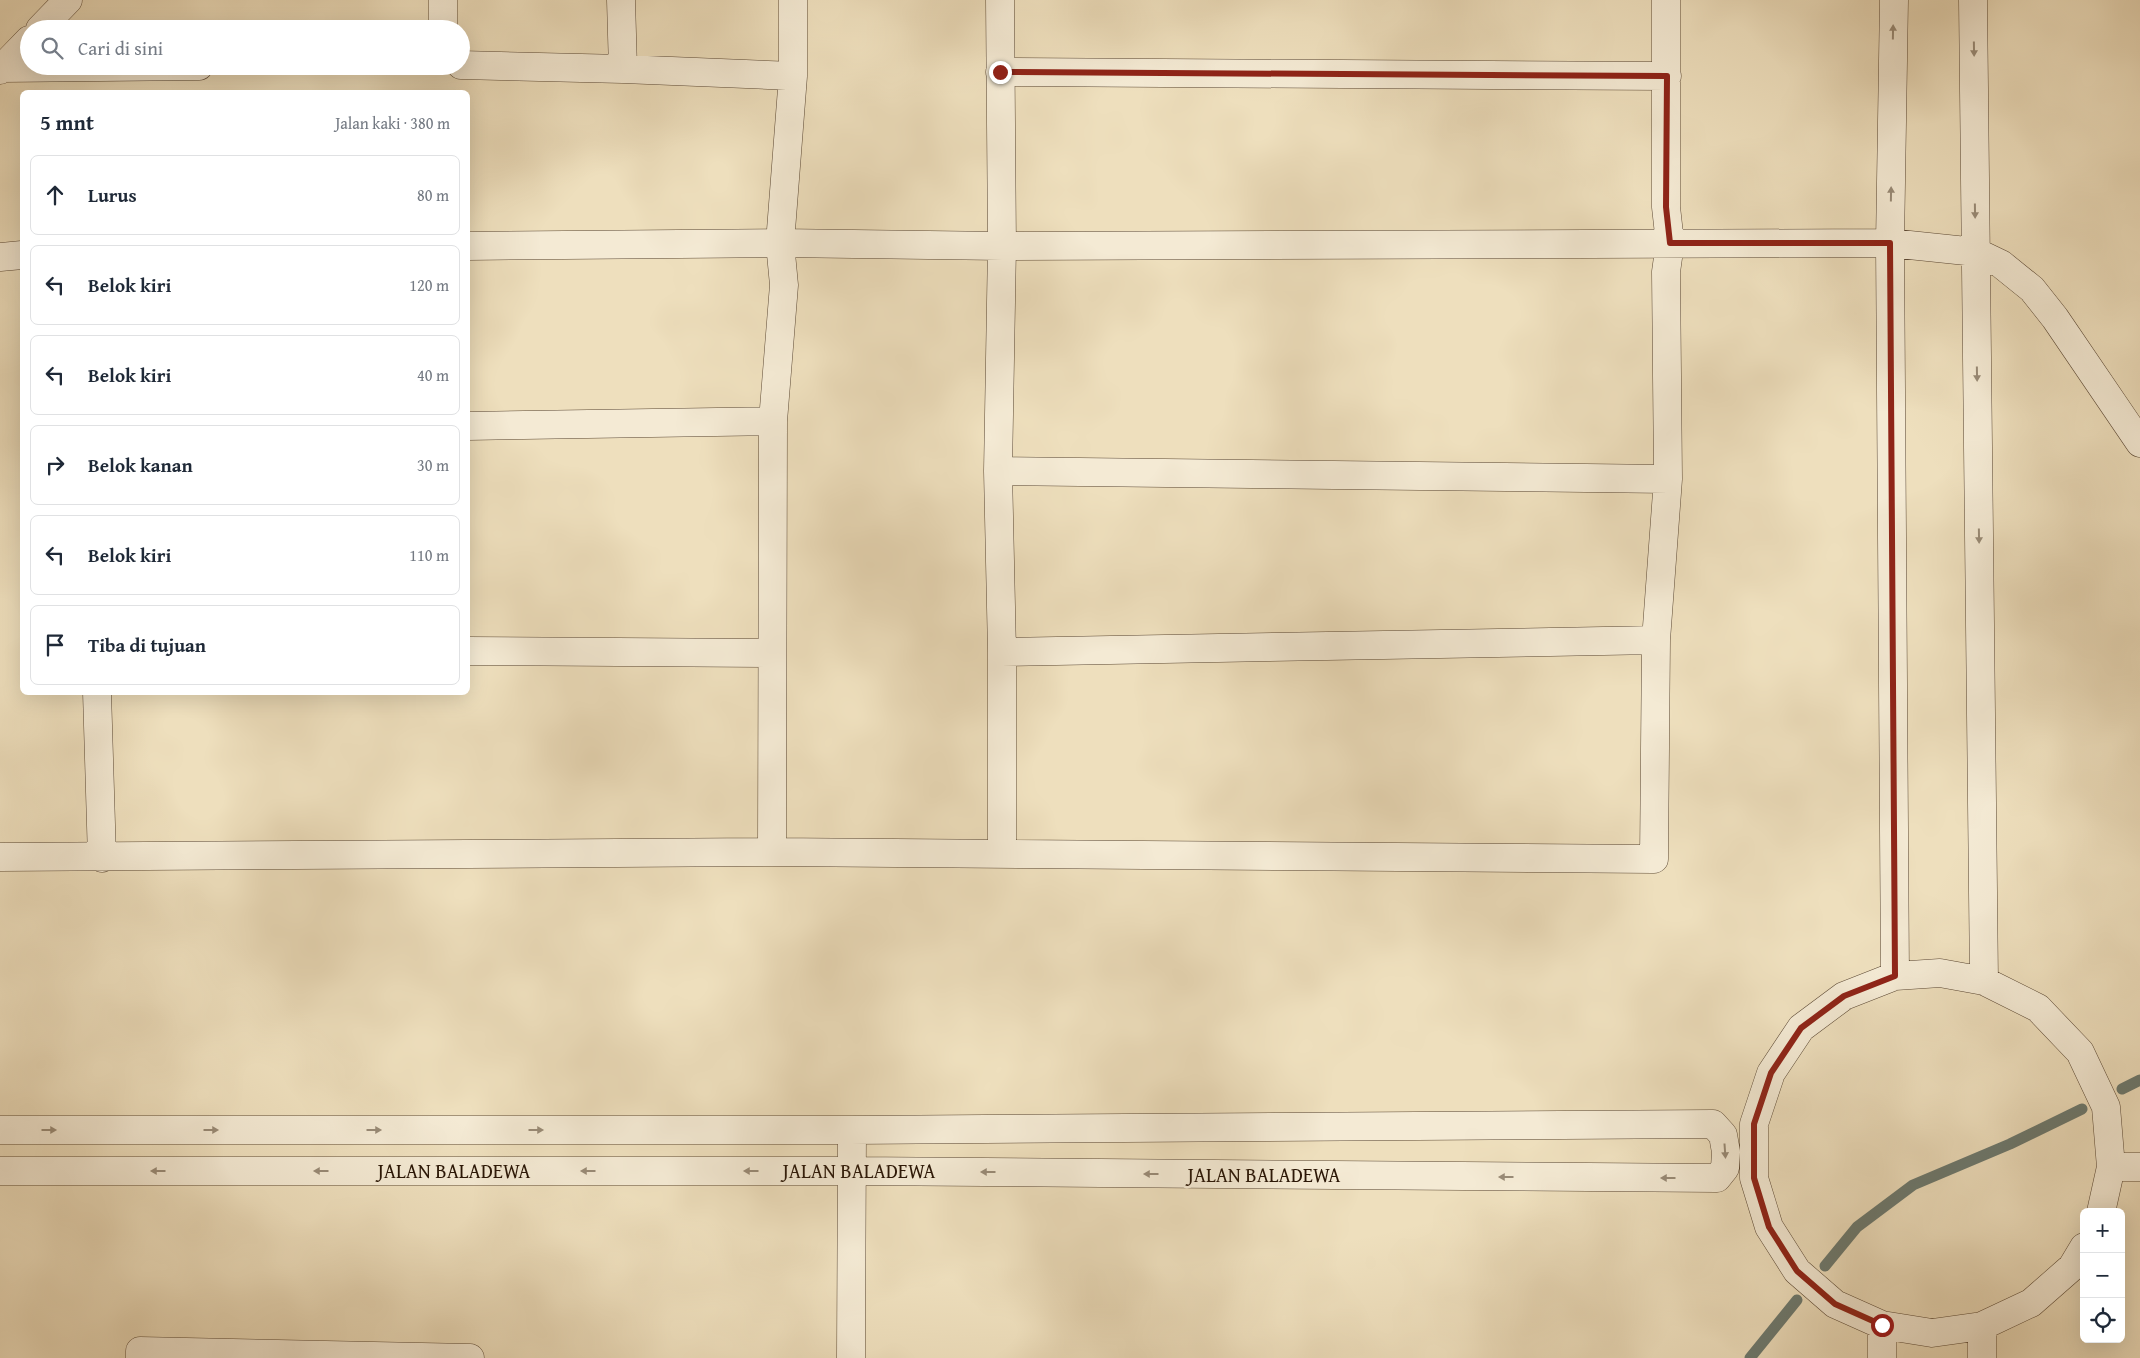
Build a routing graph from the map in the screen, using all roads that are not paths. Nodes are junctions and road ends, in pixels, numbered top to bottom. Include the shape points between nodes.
1 (68, 0) edge
2 (443, 0) edge
3 (621, 0) edge
4 (793, 0) edge
5 (1000, 0) edge
6 (1666, 0) edge
7 (1894, 0) edge
8 (1973, 0) edge
9 (49, 20) edge
10 (443, 20) edge
11 (20, 49) edge
12 (470, 65) edge
13 (1, 69) edge
14 (20, 69) edge
15 (622, 69) junction
16 (1000, 72) junction
17 (793, 76) junction
18 (1667, 76) junction
19 (780, 243) junction
20 (1670, 243) junction
21 (1890, 243) junction
22 (470, 246) edge
23 (1002, 246) junction
24 (1976, 252) junction
25 (20, 255) edge
26 (0, 257) edge
27 (773, 421) junction
28 (470, 426) edge
29 (2140, 443) edge
30 (998, 471) junction
31 (1668, 479) junction
32 (1656, 640) junction
33 (470, 651) edge
34 (1002, 652) junction
35 (772, 653) junction
36 (97, 695) edge
37 (772, 852) junction
38 (1002, 854) junction
39 (0, 857) edge
40 (102, 858) junction
41 (1895, 976) junction
42 (1984, 981) junction
43 (0, 1130) edge
44 (852, 1130) junction
45 (2111, 1167) junction
46 (2140, 1168) edge
47 (0, 1171) edge
48 (852, 1171) junction
49 (2102, 1208) edge
50 (2080, 1253) edge
51 (1882, 1325) junction
52 (1982, 1326) junction
53 (140, 1358) edge
54 (470, 1358) edge
55 (850, 1358) edge
56 (1882, 1358) edge
57 (1982, 1358) edge

1 - 9 street
2 - 10 street
3 - 15 street
4 - 17 street
5 - 16 street
6 - 18 street
21 -> 7 street
8 -> 24 street
11 - 13 street
12 - 15 street
13 - 14 street
15 - 17 street
16 - 18 street
16 - 23 street
17 - 19 street
18 - 20 street via 1666,207
19 - 22 street
19 - 23 street
19 - 27 street via 784,284
20 - 21 street
20 - 23 street
20 - 31 street via 1666,272
21 - 24 street
21 - 41 street
23 - 30 street
24 - 29 street via 2001,264 2032,289
24 -> 42 street
25 - 26 street
27 - 28 street
27 - 35 street
30 - 31 street
30 - 34 street
31 - 32 street
32 - 34 street
32 - 38 street via 1654,859
33 - 35 street
34 - 38 street
35 - 37 street
36 - 40 street
37 - 38 street
37 - 40 street
39 - 40 street
41 - 42 street via 1940,973
41 - 51 street via 1844,996 1801,1028 1771,1073 1754,1124 1754,1178 1769,1227 1797,1271 1835,1304
42 - 45 street via 2038,1008 2080,1052 2106,1107
43 -> 44 street, JALAN BALADEWA
44 - 48 street
44 -> 48 street, JALAN BALADEWA via 1713,1124 1724,1135 1726,1152 1725,1168 1717,1178
45 - 46 street
45 - 49 street
48 -> 47 street, JALAN BALADEWA
48 - 55 street
50 - 52 street via 2072,1267 2031,1303
51 - 52 street via 1932,1333
51 - 56 street
52 - 57 street
53 - 54 street via 140,1351

